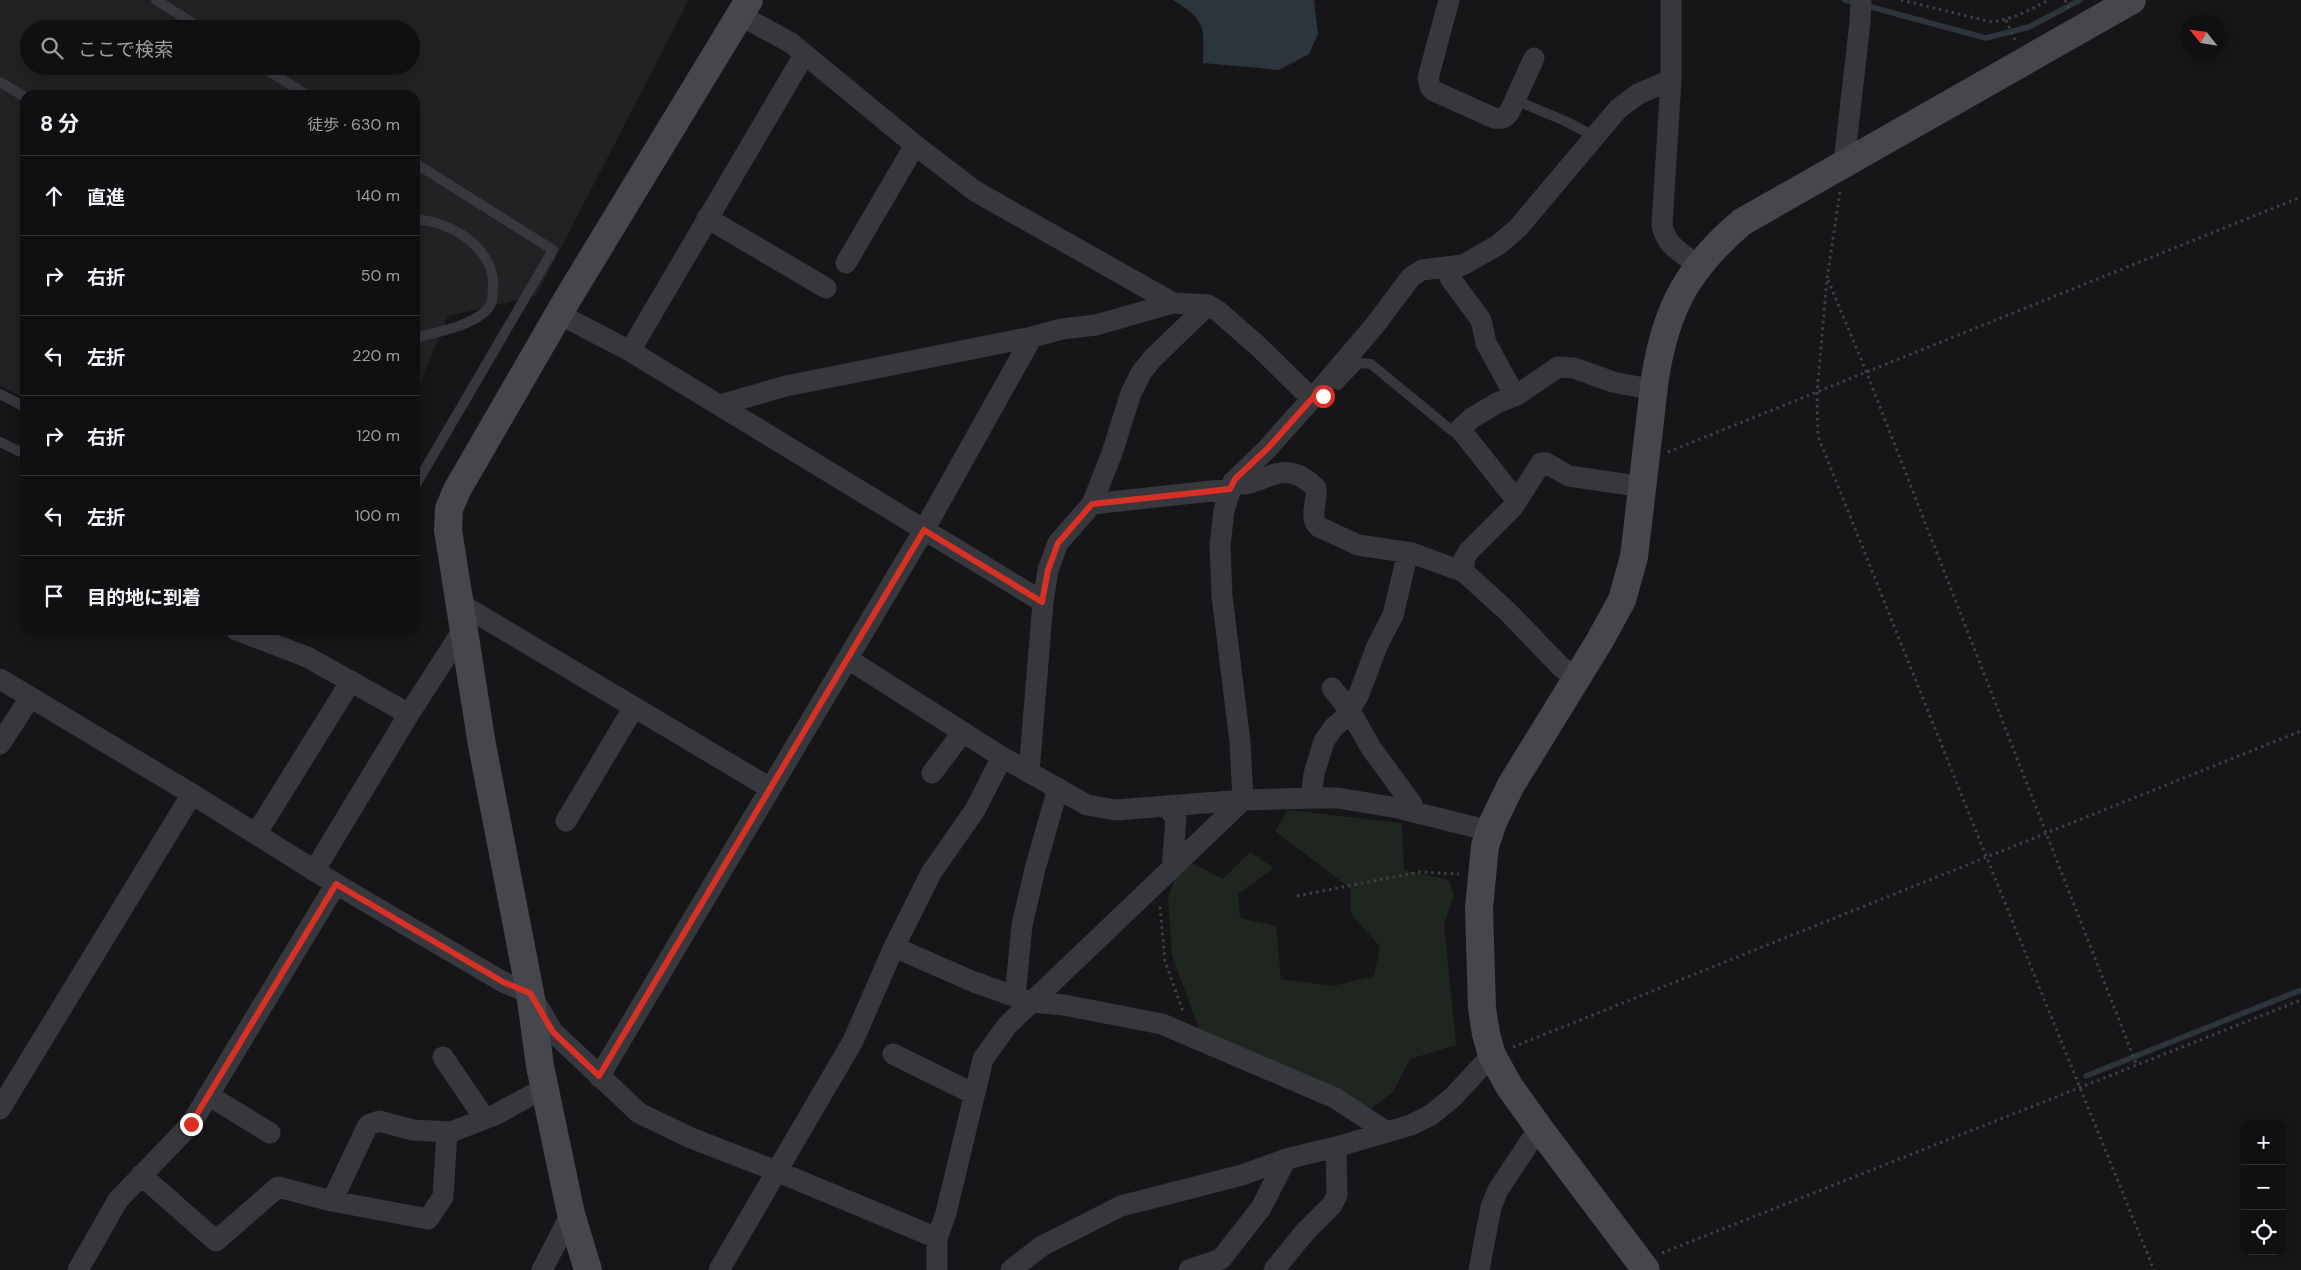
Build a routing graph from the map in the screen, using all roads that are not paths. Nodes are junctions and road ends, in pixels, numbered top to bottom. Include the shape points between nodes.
1 (156, 0) edge
2 (1449, 0) edge
3 (1670, 0) edge
4 (1861, 0) edge
5 (2132, 0) edge
6 (744, 7) edge
7 (188, 20) edge
8 (804, 55) junction
9 (1534, 58) dead end
10 (275, 75) edge
11 (1671, 80) junction
12 (0, 82) edge
13 (299, 90) edge
14 (20, 94) edge
15 (1515, 100) junction
16 (1594, 136) junction
17 (915, 145) junction
18 (1844, 163) junction
19 (420, 166) edge
20 (707, 218) junction
21 (420, 220) edge
22 (846, 262) dead end
23 (1698, 264) junction
24 (1447, 267) junction
25 (826, 288) dead end
26 (1173, 303) junction
27 (1208, 305) junction
28 (559, 314) junction
29 (420, 336) edge
30 (1032, 338) junction
31 (630, 351) junction
32 (1654, 390) junction
33 (0, 394) edge
34 (1314, 396) junction
35 (1515, 396) junction
36 (20, 404) edge
37 (720, 405) junction
38 (1460, 429) junction
39 (0, 442) edge
40 (20, 452) edge
41 (420, 478) edge
42 (1232, 485) junction
43 (1644, 487) junction
44 (1516, 501) junction
45 (1092, 504) junction
46 (924, 530) junction
47 (1408, 552) junction
48 (1464, 572) junction
49 (1042, 602) junction
50 (459, 604) junction
51 (463, 630) junction
52 (249, 635) edge
53 (848, 659) junction
54 (1577, 678) junction
55 (0, 679) edge
56 (351, 681) junction
57 (1332, 688) dead end
58 (30, 698) junction
59 (634, 707) junction
60 (1350, 710) junction
61 (409, 714) junction
62 (963, 732) junction
63 (0, 744) edge
64 (1002, 757) junction
65 (1029, 772) junction
66 (932, 773) dead end
67 (770, 788) junction
68 (1058, 788) junction
69 (192, 794) junction
70 (1311, 798) junction
71 (1243, 800) junction
72 (1167, 806) junction
73 (1414, 811) junction
74 (566, 821) dead end
75 (1490, 831) junction
76 (256, 834) junction
77 (314, 870) junction
78 (1165, 875) junction
79 (336, 884) junction
80 (894, 947) junction
81 (530, 993) junction
82 (1023, 1000) junction
83 (893, 1054) dead end
84 (1492, 1055) junction
85 (443, 1057) dead end
86 (599, 1076) junction
87 (546, 1087) junction
88 (974, 1094) junction
89 (208, 1095) junction
90 (0, 1109) edge
91 (485, 1119) junction
92 (447, 1132) junction
93 (1387, 1132) junction
94 (1542, 1132) junction
95 (270, 1133) dead end
96 (1336, 1147) junction
97 (1286, 1159) junction
98 (776, 1171) junction
99 (141, 1175) junction
100 (332, 1201) junction
101 (571, 1214) junction
102 (937, 1238) junction
103 (1643, 1266) edge
104 (78, 1270) edge
105 (542, 1270) edge
106 (588, 1270) edge
107 (719, 1270) edge
108 (937, 1270) edge
109 (1012, 1270) edge
110 (1189, 1270) edge
111 (1274, 1270) edge
112 (1479, 1270) edge

1 - 7 lane
2 - 15 street via 1428,78 1430,87 1501,119 1507,116
3 - 11 street
4 - 18 street
5 - 18 street
6 - 8 street
6 - 28 street
8 - 17 street
8 - 20 street
9 - 15 street
10 - 13 lane
11 - 16 street via 1631,99
11 - 23 street via 1662,225 1672,246
12 - 14 lane
15 - 16 lane
16 - 24 street via 1518,228 1498,245 1463,265
17 - 22 street
17 - 26 street via 975,191
18 - 23 street via 1742,222
19 - 41 lane via 554,250
20 - 25 street
20 - 31 street
21 - 29 lane via 450,228 467,238 490,266 493,282 492,304 477,318
23 - 32 street via 1668,321
24 - 34 street via 1422,270 1411,276 1375,325
24 - 35 street via 1450,278 1481,320 1486,343
26 - 27 street
26 - 30 street via 1096,325 1062,329
27 - 34 street
27 - 45 street via 1141,373
28 - 31 street
28 - 50 street via 471,464 450,509 448,530
30 - 37 street via 786,386
30 - 46 street
31 - 37 street
32 - 35 street via 1613,382 1566,366 1552,370
32 - 43 street
33 - 36 lane
34 - 38 lane via 1328,394 1351,370 1366,362 1451,430
34 - 42 street
35 - 38 street via 1472,418
37 - 46 street
38 - 44 street
39 - 40 lane
42 - 45 street
42 - 47 street via 1289,472 1316,488 1316,525 1358,545
42 - 71 street via 1224,510 1220,546 1222,596 1240,742
43 - 44 street via 1588,481 1541,463
43 - 54 street via 1634,557 1622,600
44 - 48 street via 1468,552
45 - 49 street via 1058,543 1048,570
46 - 49 street
46 - 53 street
47 - 48 street
47 - 60 street via 1393,615 1376,646
48 - 54 street via 1561,667
49 - 65 street
50 - 51 street
50 - 59 street
51 - 61 street
51 - 81 street
52 - 56 street via 307,657
53 - 62 street
53 - 67 street
54 - 75 street via 1511,786
55 - 58 street
56 - 61 street
56 - 76 street
57 - 60 street
58 - 63 street
58 - 69 street
59 - 67 street
59 - 74 street
60 - 70 street via 1324,741
60 - 73 street via 1371,748
61 - 77 street
62 - 64 street
62 - 66 street
64 - 65 street
64 - 80 street via 975,810 931,873
65 - 68 street
67 - 86 street
68 - 72 street via 1087,805 1116,810
68 - 82 street via 1034,869 1022,925
69 - 76 street
69 - 90 street
70 - 71 street
70 - 73 street via 1338,798
71 - 72 street
71 - 78 street
72 - 78 street via 1176,819
73 - 75 street
75 - 84 street via 1485,846 1479,908 1482,1008
76 - 77 street
77 - 79 street
78 - 82 street
79 - 81 street via 503,982
79 - 89 street
80 - 82 street
80 - 98 street via 853,1041
81 - 86 street via 553,1032
81 - 87 street
82 - 88 street via 983,1059
82 - 93 street via 1162,1024 1335,1098
83 - 88 street
84 - 93 street via 1431,1115
84 - 94 street via 1509,1086
85 - 91 street
86 - 98 street via 639,1113 691,1138
87 - 91 street
87 - 101 street
88 - 102 street
89 - 95 street
89 - 99 street via 191,1124
91 - 92 street
92 - 100 street via 413,1130 379,1121 368,1125
92 - 100 street via 442,1197 428,1219
93 - 96 street
94 - 103 street
94 - 112 street via 1531,1140 1498,1190 1491,1207
96 - 97 street
96 - 111 street via 1337,1195 1332,1205 1298,1239
97 - 109 street via 1242,1175 1121,1206 1042,1246
97 - 110 street via 1262,1208 1221,1259
98 - 102 street
98 - 107 street
99 - 100 street via 216,1241 278,1187
99 - 104 street via 118,1200
101 - 105 street
101 - 106 street
102 - 108 street

